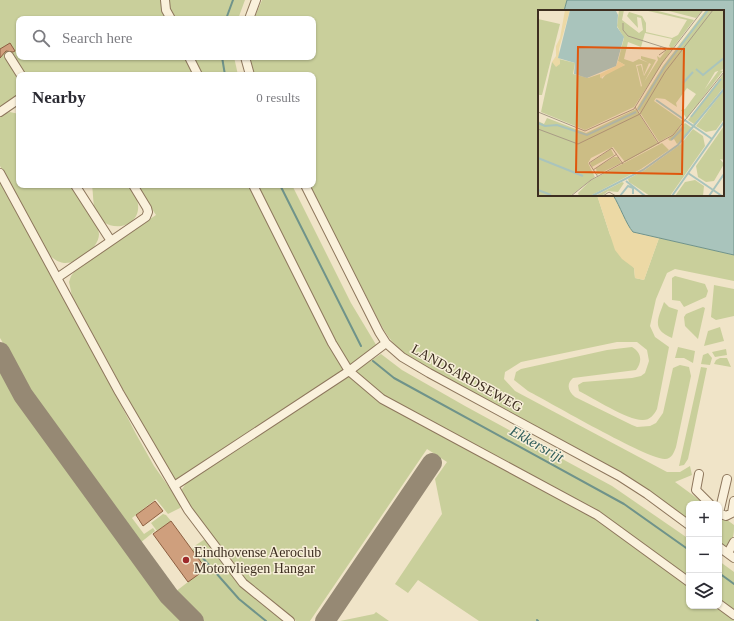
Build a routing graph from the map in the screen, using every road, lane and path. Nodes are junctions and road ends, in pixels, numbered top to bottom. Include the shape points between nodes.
1 (165, 0) edge
2 (256, 0) edge
3 (169, 16) edge
4 (250, 16) edge
5 (9, 56) dead end
6 (190, 60) edge
7 (246, 60) edge
8 (19, 72) edge
9 (196, 72) edge
10 (249, 72) edge
11 (16, 101) edge
12 (0, 112) edge
13 (0, 173) edge
14 (76, 188) edge
15 (135, 188) edge
16 (254, 188) edge
17 (307, 188) edge
18 (111, 241) junction
19 (57, 278) junction
20 (386, 343) junction
21 (349, 371) junction
22 (699, 474) dead end
23 (727, 479) dead end
24 (174, 486) junction
25 (707, 501) edge
26 (722, 501) edge
27 (734, 501) edge
28 (722, 514) edge
29 (686, 523) edge
30 (734, 542) edge
31 (722, 549) edge
32 (731, 556) edge
33 (686, 580) edge
34 (722, 606) edge
35 (734, 616) edge
36 (290, 621) edge

1 - 3 street
2 - 4 street
5 - 8 street
6 - 9 street
7 - 10 street
11 - 12 street
13 - 19 street
14 - 18 street
15 - 18 street via 148,212 146,217
16 - 21 street via 332,343
17 - 20 street, LANDSARDSEWEG
18 - 19 street
19 - 24 street
20 - 21 street
20 - 29 street, LANDSARDSEWEG via 402,357 429,373 619,476
21 - 24 street
21 - 33 street via 382,399 597,515
22 - 25 street via 696,490
23 - 26 street
24 - 36 street via 188,510 243,582
27 - 28 street via 732,513 726,516
30 - 32 street
31 - 32 street
34 - 35 street

